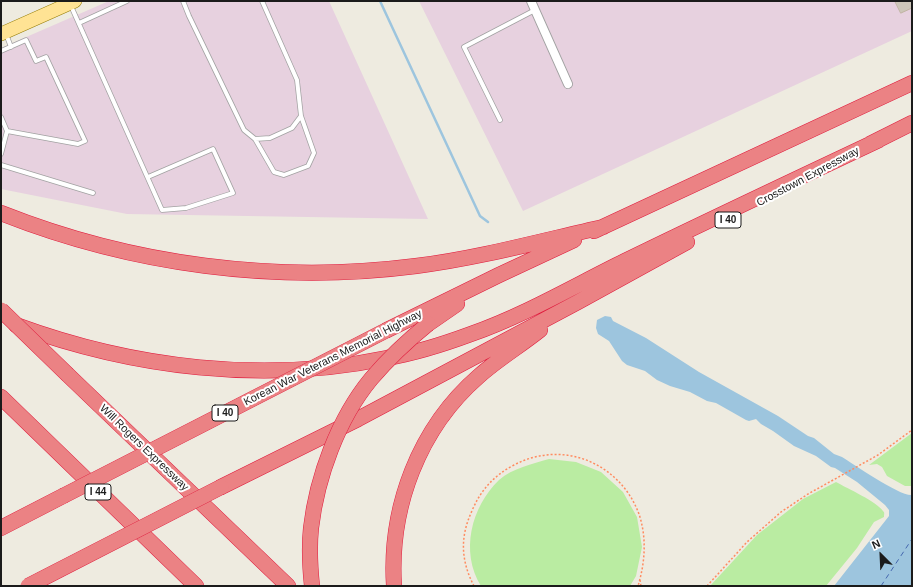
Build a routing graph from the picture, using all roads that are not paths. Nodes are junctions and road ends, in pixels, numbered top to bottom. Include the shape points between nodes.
1 (127, 1) edge
2 (183, 1) edge
3 (262, 1) edge
4 (530, 1) edge
5 (72, 2) edge
6 (535, 10) junction
7 (79, 23) junction
8 (3, 33) edge
9 (11, 47) junction
10 (1, 51) edge
11 (912, 83) edge
12 (568, 84) dead end
13 (301, 116) junction
14 (1, 117) edge
15 (500, 120) dead end
16 (912, 122) edge
17 (7, 131) junction
18 (255, 139) junction
19 (879, 140) junction
20 (1, 154) edge
21 (1, 165) edge
22 (148, 177) junction
23 (93, 193) dead end
24 (1, 213) edge
25 (603, 227) junction
26 (499, 275) junction
27 (578, 302) junction
28 (1, 310) edge
29 (1, 319) edge
30 (1, 397) edge
31 (1, 528) edge
32 (28, 586) edge
33 (196, 586) edge
34 (288, 586) edge
35 (312, 586) edge
36 (394, 586) edge

1 - 7 lane
2 - 18 lane via 244,130
3 - 13 lane via 297,80
4 - 6 street
5 - 7 lane
5 - 8 main road
6 - 12 street
6 - 15 lane via 464,47
7 - 22 lane
8 - 9 lane
9 - 10 lane
9 - 17 lane via 26,40 36,61 46,57 85,142 78,144
11 - 25 highway, I 40
13 - 18 lane via 292,128 270,138
13 - 18 lane via 314,153 308,166 284,175 274,172
14 - 17 lane
16 - 19 highway, Crosstown Expressway / I 40
17 - 20 lane
19 - 27 highway, Crosstown Expressway / I 40
19 - 29 highway via 512,318 416,352 384,359 290,370 181,365 99,351 45,336
21 - 23 lane
22 - 22 lane via 162,210 186,208 233,193 212,149
24 - 25 highway via 77,240 137,255 216,267 294,272 368,271 416,266 496,252
25 - 26 highway, Korean War Veterans Memorial Highway / I 40
26 - 31 highway, Korean War Veterans Memorial Highway / I 40, bridge
26 - 35 highway, bridge via 428,324 400,348 370,380 351,409 338,433 321,479 310,544
27 - 32 highway, I 40, bridge via 358,419
27 - 36 highway via 479,376 459,395 434,428 414,465 400,504 392,566
28 - 34 highway, Will Rogers Expressway, bridge
30 - 33 highway, I 44

